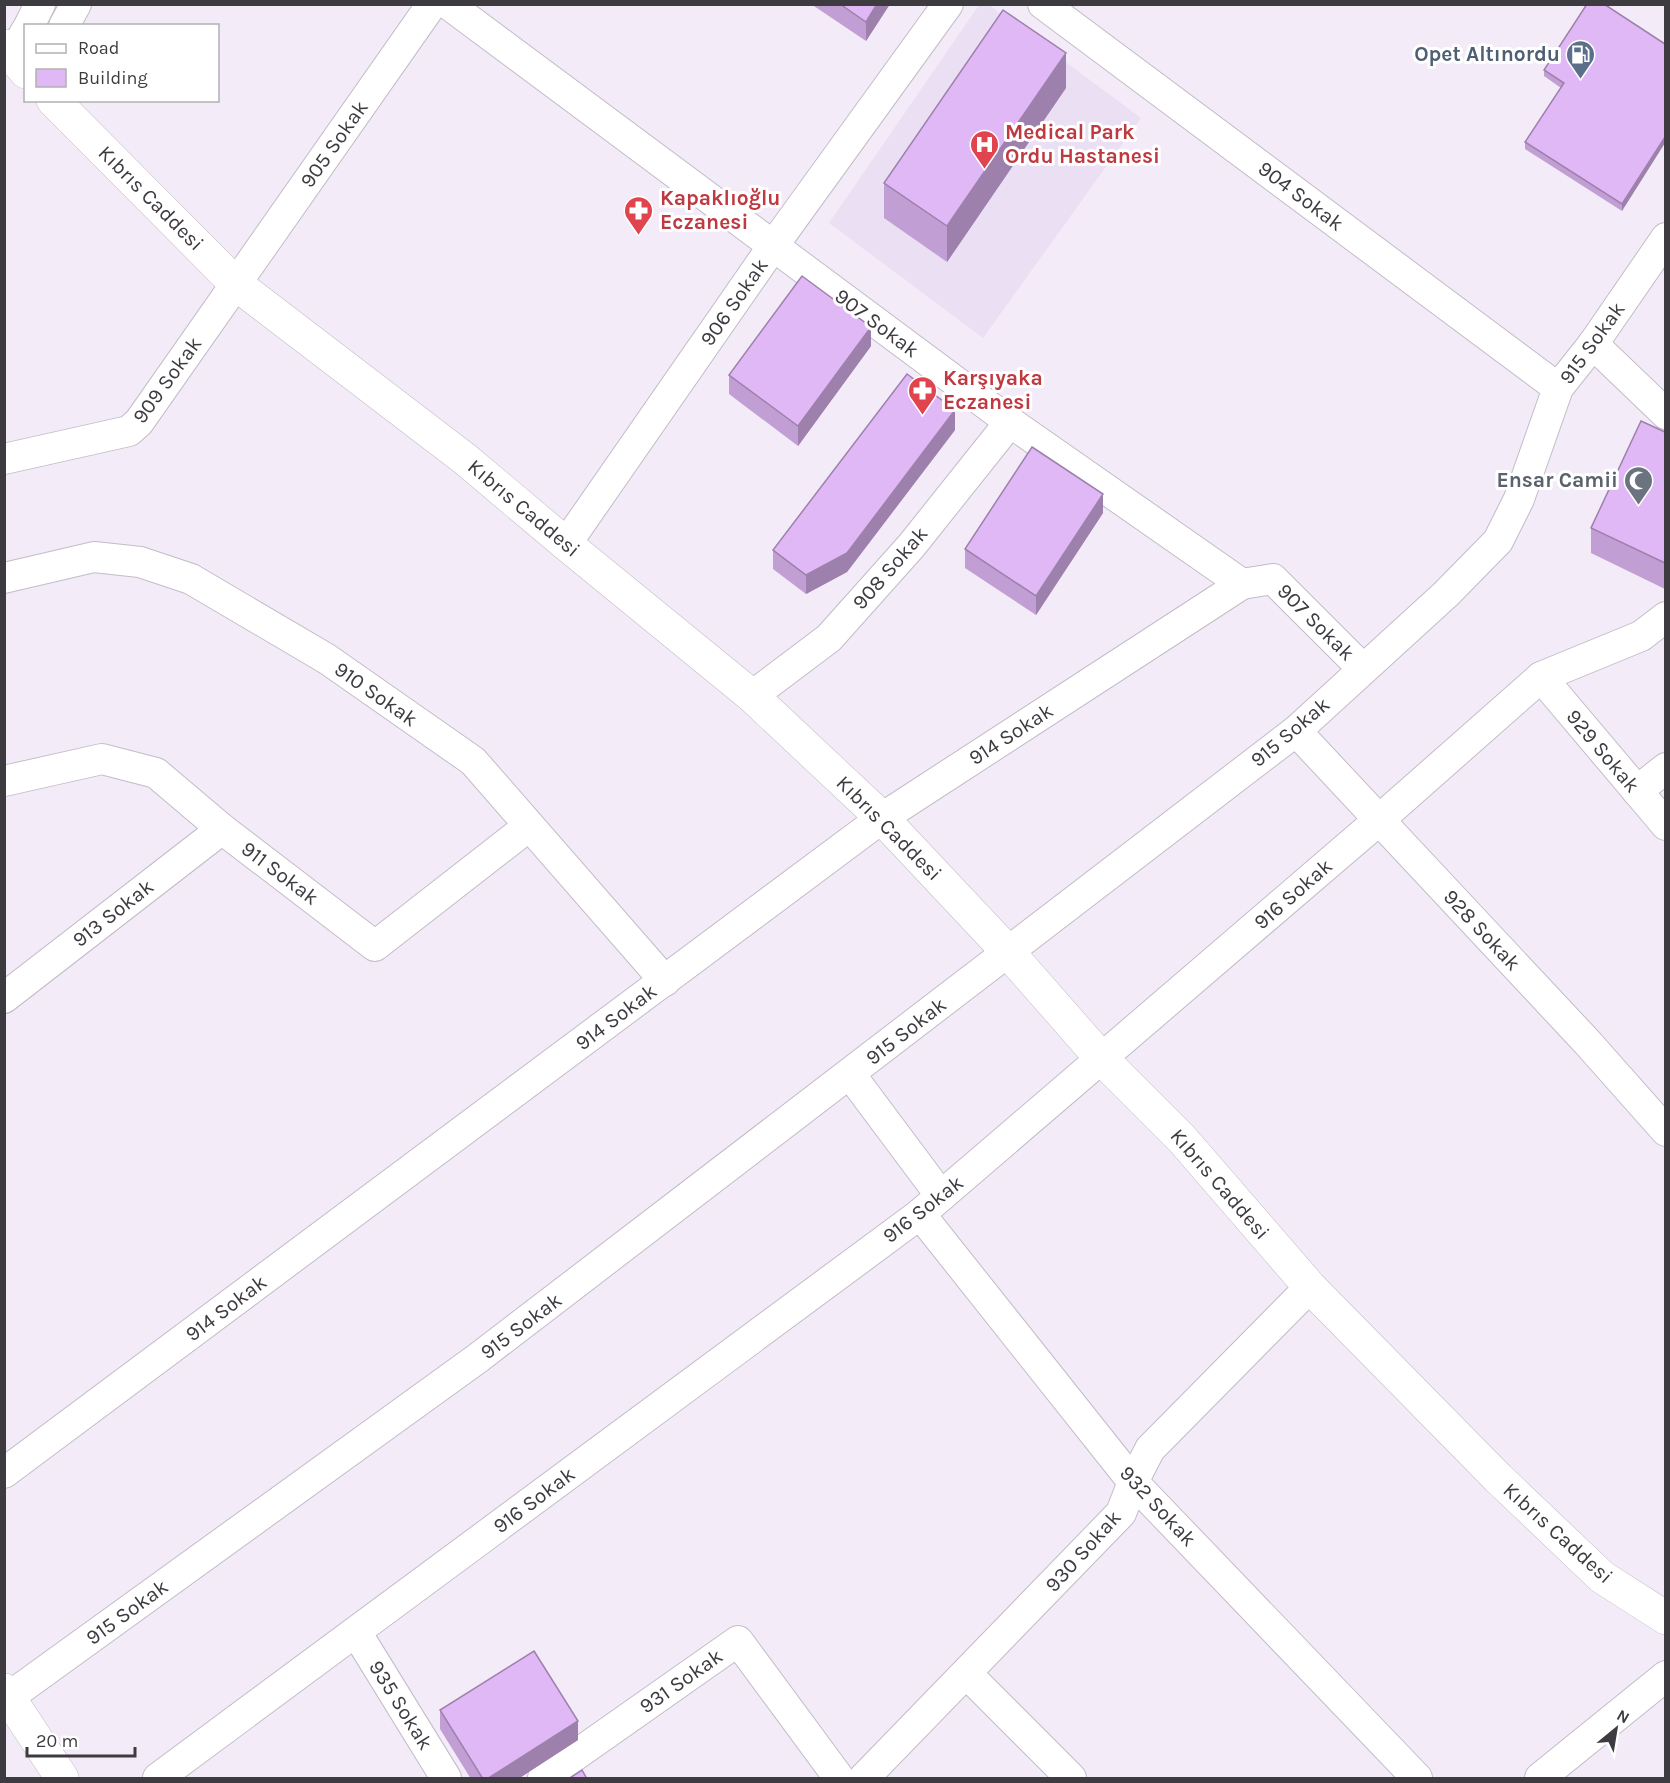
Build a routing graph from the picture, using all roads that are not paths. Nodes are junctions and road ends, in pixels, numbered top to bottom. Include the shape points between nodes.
1 (40, 4) edge
2 (76, 4) edge
3 (432, 4) edge
4 (448, 4) edge
5 (948, 4) edge
6 (1043, 4) edge
7 (29, 24) edge
8 (65, 24) edge
9 (55, 102) edge
10 (1665, 238) edge
11 (773, 246) junction
12 (236, 284) junction
13 (1593, 344) junction
14 (1558, 388) junction
15 (1665, 414) edge
16 (1010, 422) junction
17 (4, 459) edge
18 (566, 544) junction
19 (4, 579) edge
20 (1242, 584) junction
21 (1665, 617) edge
22 (1364, 669) junction
23 (1541, 677) junction
24 (752, 696) junction
25 (1296, 731) junction
26 (1665, 768) edge
27 (4, 781) edge
28 (1637, 791) junction
29 (882, 818) junction
30 (1379, 820) junction
31 (1665, 825) edge
32 (529, 826) junction
33 (222, 829) junction
34 (1008, 952) junction
35 (664, 981) junction
36 (4, 998) edge
37 (1101, 1058) junction
38 (850, 1074) junction
39 (1665, 1131) edge
40 (931, 1205) junction
41 (1310, 1287) junction
42 (4, 1473) edge
43 (1133, 1482) junction
44 (1665, 1618) edge
45 (356, 1632) junction
46 (967, 1674) junction
47 (1665, 1676) edge
48 (7, 1694) edge
49 (62, 1779) edge
50 (158, 1779) edge
51 (446, 1779) edge
52 (543, 1779) edge
53 (839, 1779) edge
54 (864, 1779) edge
55 (1071, 1779) edge
56 (1417, 1779) edge
57 (1540, 1779) edge

1 - 7 street
2 - 8 street
3 - 12 street, 905 Sokak
4 - 11 street, 907 Sokak
5 - 11 street, 906 Sokak
6 - 14 street, 904 Sokak
9 - 12 street, Kıbrıs Caddesi
10 - 13 street, 915 Sokak
11 - 16 street, 907 Sokak
11 - 18 street, 906 Sokak
12 - 17 street, 909 Sokak via 129,431
12 - 18 street, Kıbrıs Caddesi via 465,459
13 - 14 street, 915 Sokak
13 - 15 street
14 - 22 street, 915 Sokak via 1519,499 1498,541
16 - 20 street, 907 Sokak
16 - 24 street, 908 Sokak via 912,545 829,638
18 - 24 street, Kıbrıs Caddesi
19 - 32 street, 910 Sokak via 94,557 140,561 191,579 327,659 473,761
20 - 22 street, 907 Sokak via 1274,579
20 - 29 street, 914 Sokak
21 - 23 street, 916 Sokak via 1641,636
22 - 25 street, 915 Sokak
23 - 28 street, 929 Sokak
23 - 30 street, 916 Sokak
24 - 29 street, Kıbrıs Caddesi
25 - 30 street, 928 Sokak
25 - 34 street, 915 Sokak
26 - 28 street
27 - 33 street, 911 Sokak via 102,759 156,773
28 - 31 street, 929 Sokak
29 - 34 street, Kıbrıs Caddesi
29 - 35 street, 914 Sokak
30 - 37 street, 916 Sokak
30 - 39 street, 928 Sokak
32 - 33 street, 911 Sokak via 375,946
32 - 35 street, 910 Sokak
33 - 36 street, 913 Sokak
34 - 37 street, Kıbrıs Caddesi
34 - 38 street, 915 Sokak
35 - 42 street, 914 Sokak
37 - 40 street, 916 Sokak
37 - 41 street, Kıbrıs Caddesi via 1182,1139
38 - 40 street, 932 Sokak
38 - 48 street, 915 Sokak via 478,1358
40 - 43 street, 932 Sokak
40 - 45 street, 916 Sokak
41 - 43 street, 930 Sokak via 1150,1449
41 - 44 street, Kıbrıs Caddesi via 1498,1478 1602,1577
43 - 46 street, 930 Sokak via 1121,1513
43 - 56 street, 932 Sokak
45 - 50 street, 916 Sokak
45 - 51 street, 935 Sokak
46 - 54 street, 930 Sokak
46 - 55 street
47 - 57 street
48 - 49 street
52 - 53 street, 931 Sokak via 738,1641

